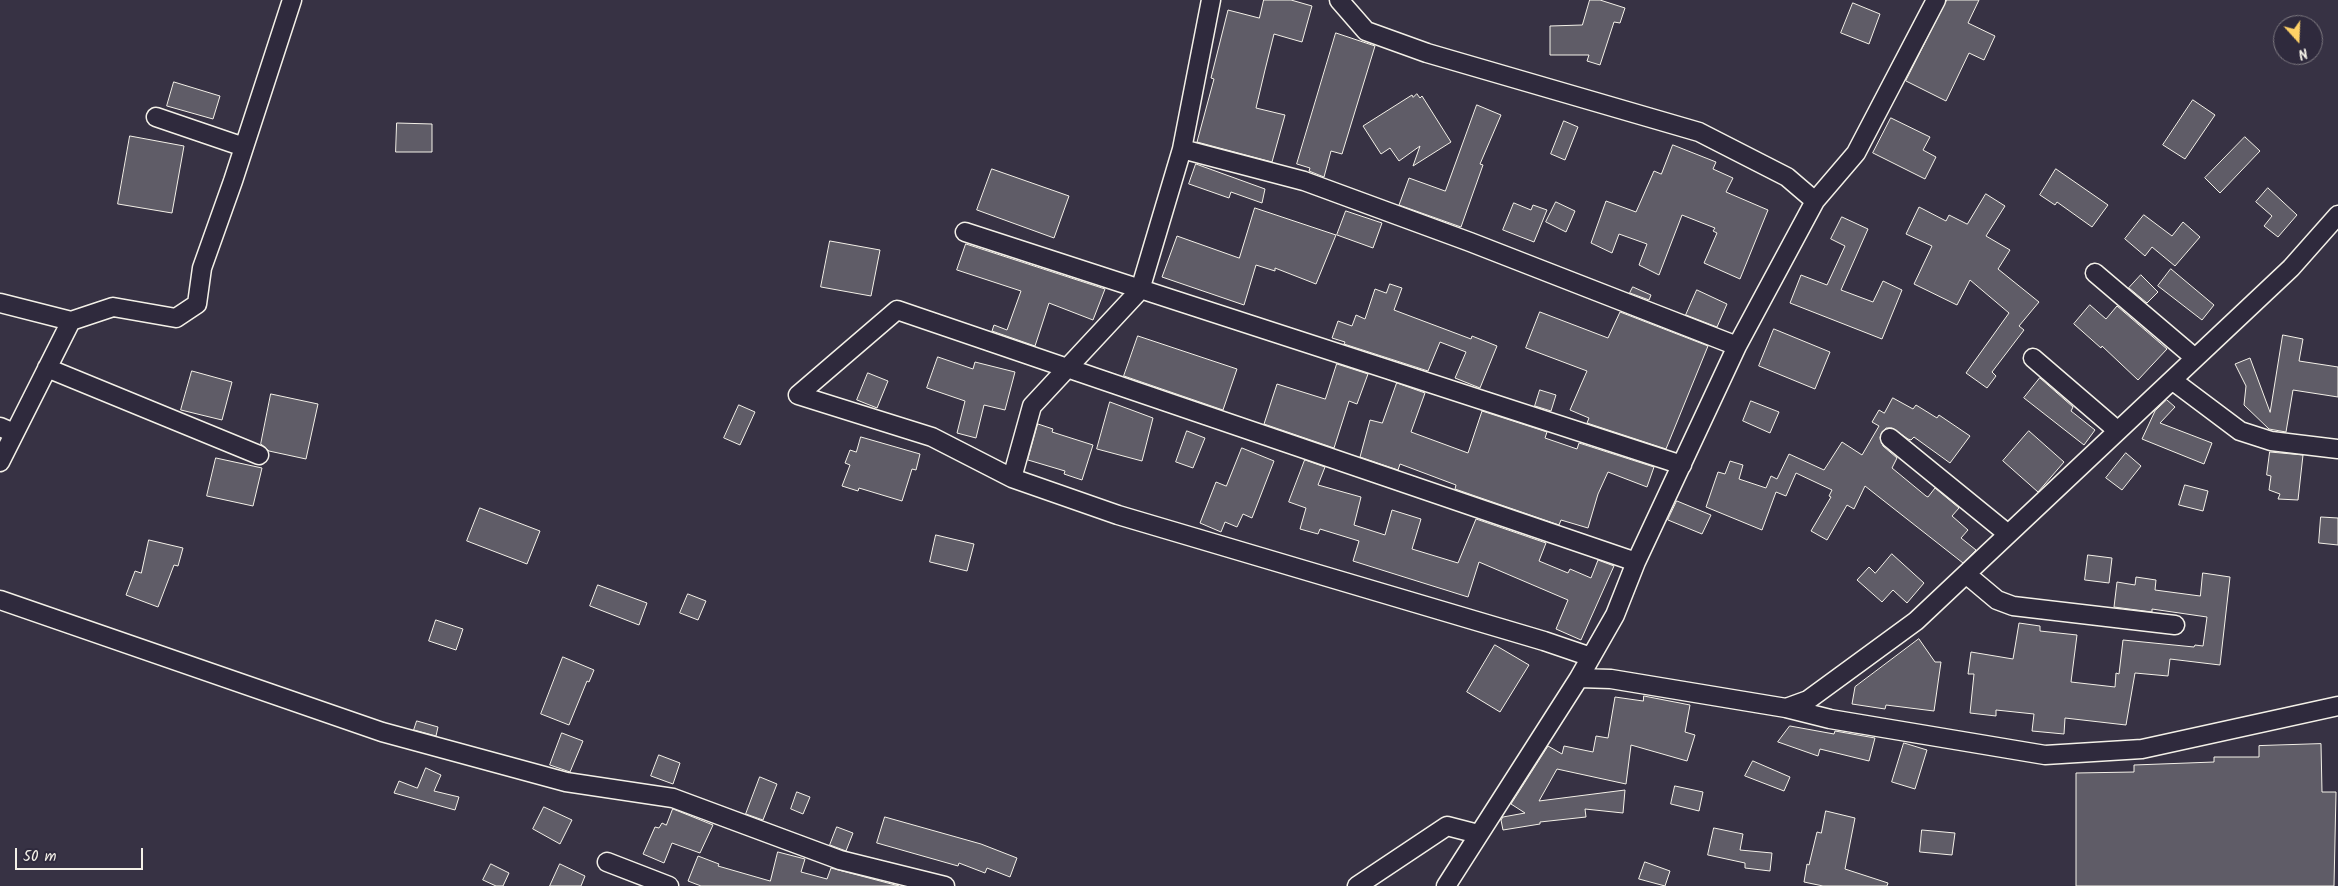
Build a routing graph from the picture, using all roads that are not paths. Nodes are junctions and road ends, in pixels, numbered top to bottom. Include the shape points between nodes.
1 (292, 0) edge
2 (1211, 0) edge
3 (1339, 0) edge
4 (1936, 0) edge
5 (156, 117) dead end
6 (244, 147) junction
7 (1182, 149) junction
8 (1815, 201) junction
9 (2338, 215) edge
10 (965, 232) dead end
11 (2095, 272) dead end
12 (1140, 290) junction
13 (0, 303) edge
14 (71, 321) junction
15 (1737, 346) junction
16 (2033, 358) dead end
17 (2195, 358) junction
18 (47, 368) junction
19 (1067, 368) junction
20 (2172, 380) junction
21 (7, 430) edge
22 (2118, 431) junction
23 (1890, 438) dead end
24 (2338, 449) edge
25 (259, 454) dead end
26 (0, 462) edge
27 (1682, 465) junction
28 (1012, 478) junction
29 (2008, 534) junction
30 (1636, 562) junction
31 (1966, 574) junction
32 (0, 600) edge
33 (2175, 625) dead end
34 (1591, 657) junction
35 (1579, 678) junction
36 (2338, 706) edge
37 (1786, 708) junction
38 (1478, 834) junction
39 (607, 862) dead end
40 (669, 886) edge
41 (945, 886) edge
42 (1357, 886) edge
43 (1446, 886) edge

1 - 6 street
2 - 7 street
3 - 8 street via 1366,31 1427,53 1699,132 1788,177
4 - 8 street via 1856,152
5 - 6 street
6 - 14 street via 202,268 197,304 176,318 113,307
7 - 12 street
7 - 15 street via 1304,181
8 - 15 street
9 - 17 street via 2291,268
10 - 12 street
11 - 17 street
12 - 19 street
12 - 27 street
13 - 14 street
14 - 18 street
15 - 27 street
16 - 22 street
17 - 20 street
18 - 21 street
18 - 25 street
19 - 28 street via 1032,406
19 - 28 street via 896,310 798,395 932,437
19 - 30 street
20 - 22 street
20 - 24 street via 2240,431 2271,440
21 - 26 street
22 - 29 street
23 - 29 street
27 - 30 street
28 - 34 street via 1118,514
29 - 31 street
30 - 34 street via 1615,615
31 - 33 street via 1997,600 2013,606
31 - 37 street via 1916,621 1808,700
32 - 41 street via 382,732 566,782 673,798 840,860
34 - 35 street
35 - 37 street via 1611,679
35 - 38 street
36 - 37 street via 2142,749 2044,755 1830,719
38 - 42 street via 1447,826
38 - 43 street
39 - 40 street

